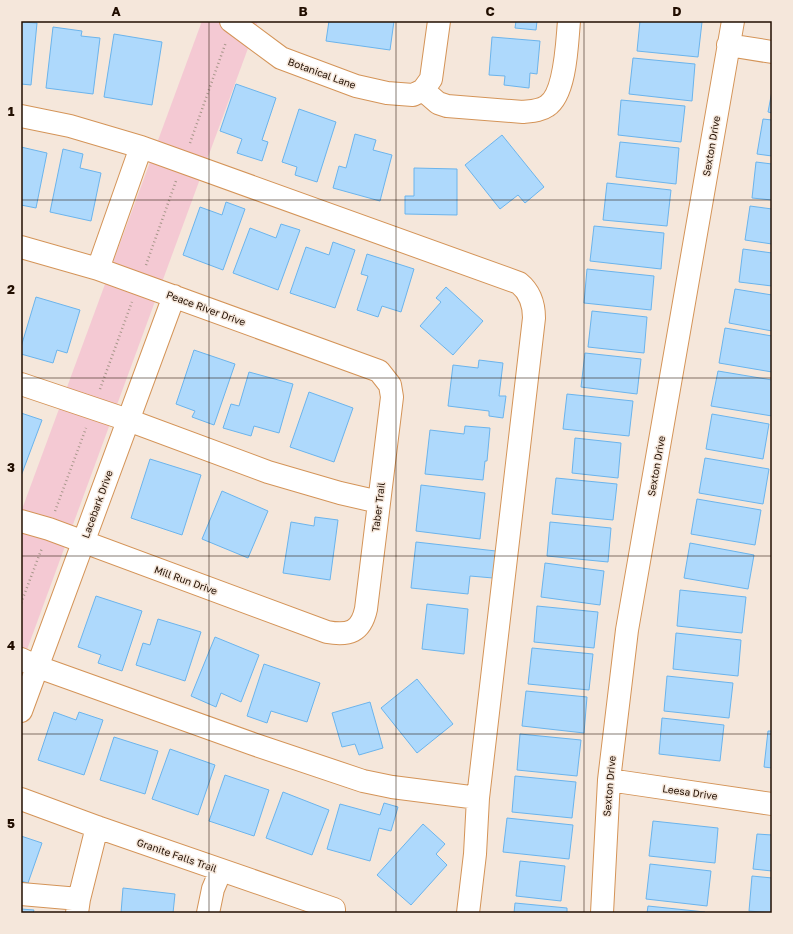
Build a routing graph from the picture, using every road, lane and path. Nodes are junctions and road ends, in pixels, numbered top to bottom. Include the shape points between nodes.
1 (439, 21) edge
2 (569, 21) edge
3 (733, 21) edge
4 (232, 22) edge
5 (258, 30) edge
6 (728, 45) junction
7 (772, 52) edge
8 (423, 90) junction
9 (21, 116) edge
10 (141, 147) junction
11 (183, 161) junction
12 (21, 247) edge
13 (98, 269) junction
14 (139, 284) junction
15 (174, 296) junction
16 (387, 379) joint
17 (21, 384) edge
18 (93, 408) junction
19 (128, 420) junction
20 (379, 502) junction
21 (21, 521) edge
22 (49, 529) junction
23 (83, 543) junction
24 (21, 604) edge
25 (352, 631) joint
26 (30, 663) edge
27 (21, 712) edge
28 (609, 780) junction
29 (478, 798) junction
30 (21, 799) edge
31 (772, 804) edge
32 (97, 827) junction
33 (221, 870) junction
34 (21, 894) edge
35 (78, 906) edge
36 (334, 911) edge
37 (208, 913) edge
38 (468, 913) edge
39 (602, 913) edge

1 - 8 street via 431,79
2 - 8 street via 560,87 548,106 523,112 447,106 438,103
3 - 6 street, Sexton Drive
4 - 5 street, Botanical Lane
4 - 11 path
5 - 8 street, Botanical Lane via 281,58 356,86 399,95 413,95
6 - 7 street
6 - 28 street, Sexton Drive via 627,630
9 - 10 street via 70,126
10 - 11 street
10 - 13 street
11 - 14 path
11 - 29 street via 519,283 530,296 534,318
12 - 13 street, Peace River Drive
13 - 14 street, Peace River Drive
14 - 15 street, Peace River Drive
14 - 18 path
15 - 16 street, Peace River Drive via 379,371
15 - 19 street, Lacebark Drive
16 - 20 street, Taber Trail via 392,397
17 - 18 street
18 - 19 street
18 - 22 path
19 - 20 street via 268,472
19 - 23 street, Lacebark Drive
20 - 25 street, Taber Trail via 366,609 364,617
21 - 22 street, Mill Run Drive
22 - 23 street, Mill Run Drive
22 - 24 path
23 - 25 street, Mill Run Drive via 328,632 346,634
23 - 26 street, Lacebark Drive
26 - 27 street, Lacebark Drive
26 - 29 street via 363,781
28 - 31 street, Leesa Drive
28 - 39 street, Sexton Drive
29 - 38 street
30 - 32 street, Granite Falls Trail
32 - 33 street, Granite Falls Trail
32 - 35 street
33 - 36 street, Granite Falls Trail
33 - 37 street via 213,889
34 - 35 street

